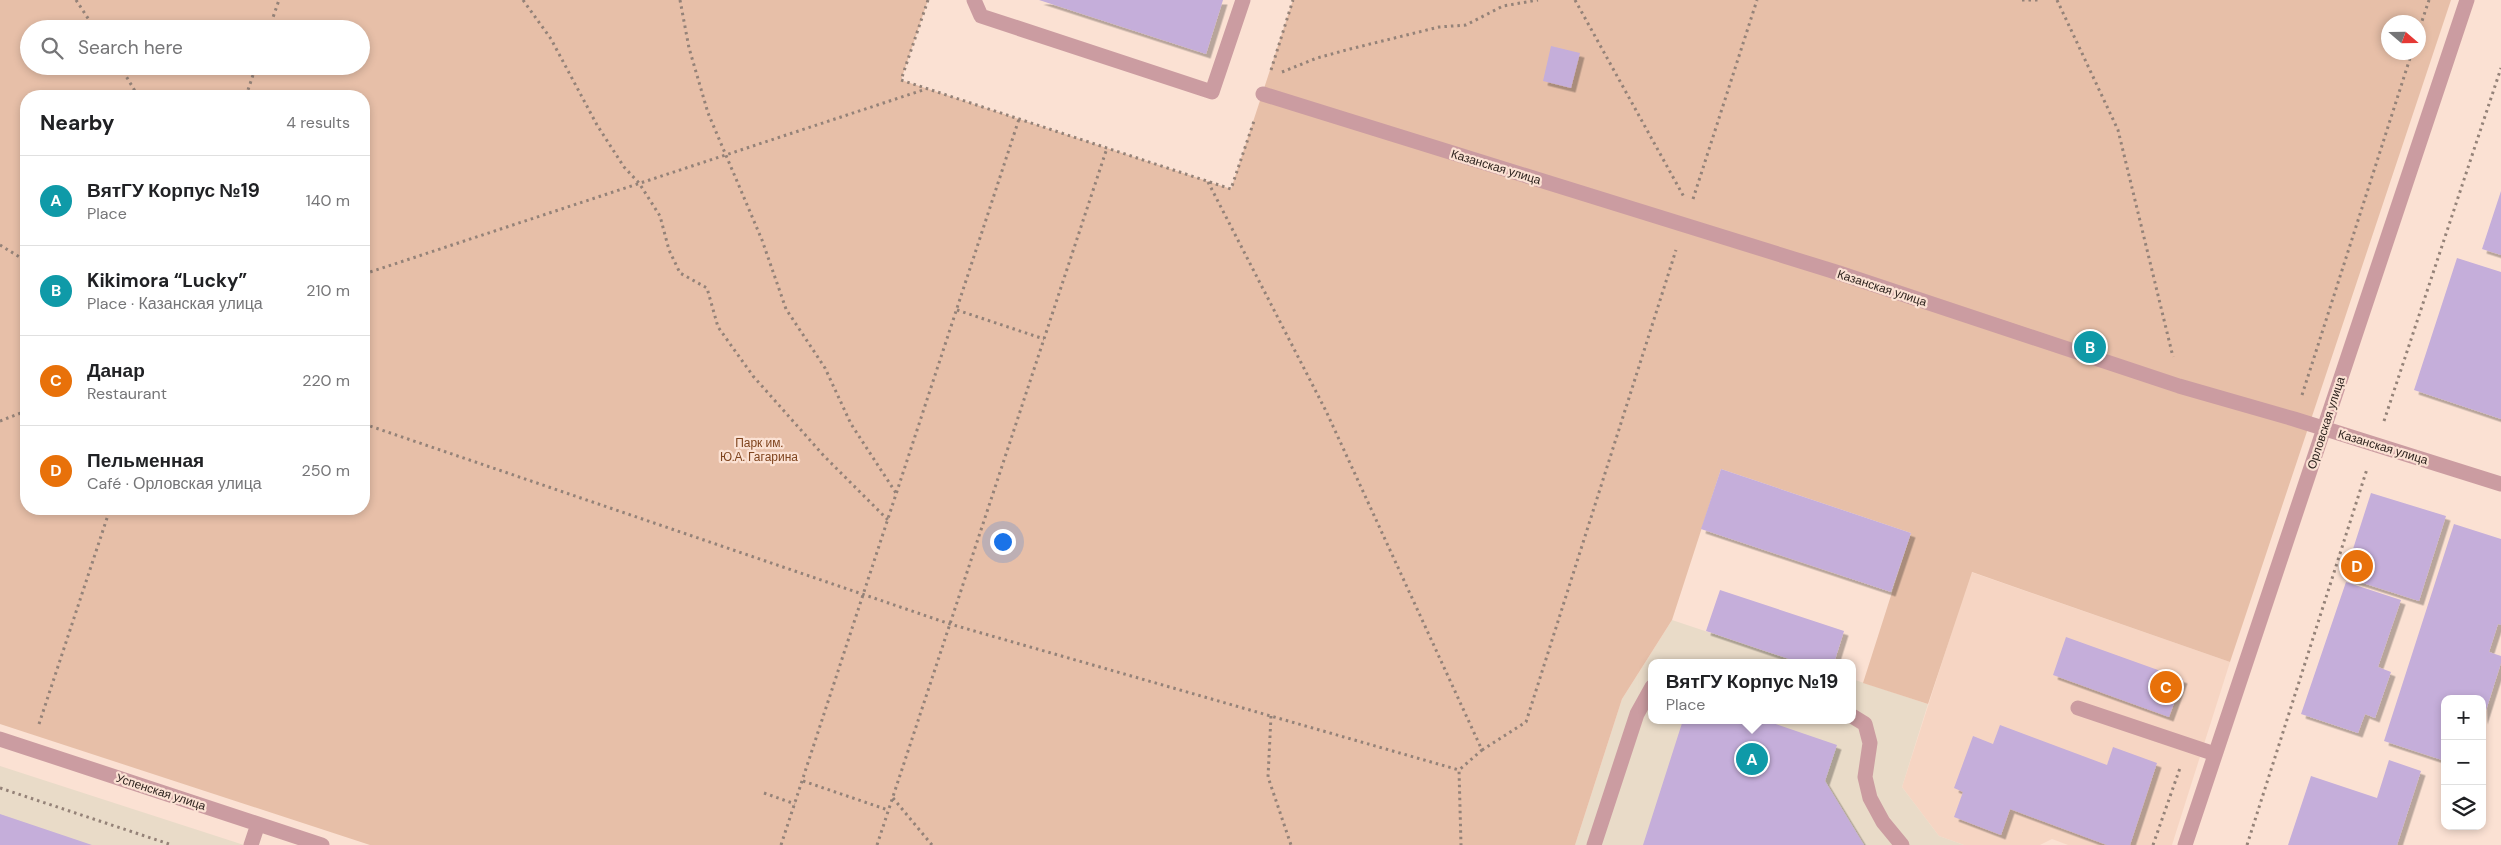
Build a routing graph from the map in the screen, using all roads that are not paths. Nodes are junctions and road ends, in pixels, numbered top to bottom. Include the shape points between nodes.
1 (974, 0) edge
2 (1243, 0) edge
3 (2467, 0) edge
4 (1263, 94) road end
5 (2324, 429) junction
6 (2501, 484) edge
7 (1648, 694) edge
8 (2078, 708) dead end
9 (1856, 718) edge
10 (0, 739) edge
11 (2215, 754) junction
12 (258, 824) junction
13 (251, 845) edge
14 (322, 845) edge
15 (1594, 845) edge
16 (1902, 845) edge
17 (2184, 845) edge

1 - 2 street via 981,16 1212,92
3 - 5 street, Орловская улица
4 - 5 street, Казанская улица
5 - 6 street, Казанская улица
5 - 11 street, Орловская улица
7 - 15 street via 1637,714
8 - 11 street
9 - 16 street via 1865,724 1870,743 1865,777 1870,798 1883,822
10 - 12 street, Успенская улица
11 - 17 street, Орловская улица
12 - 13 street
12 - 14 street, Успенская улица

